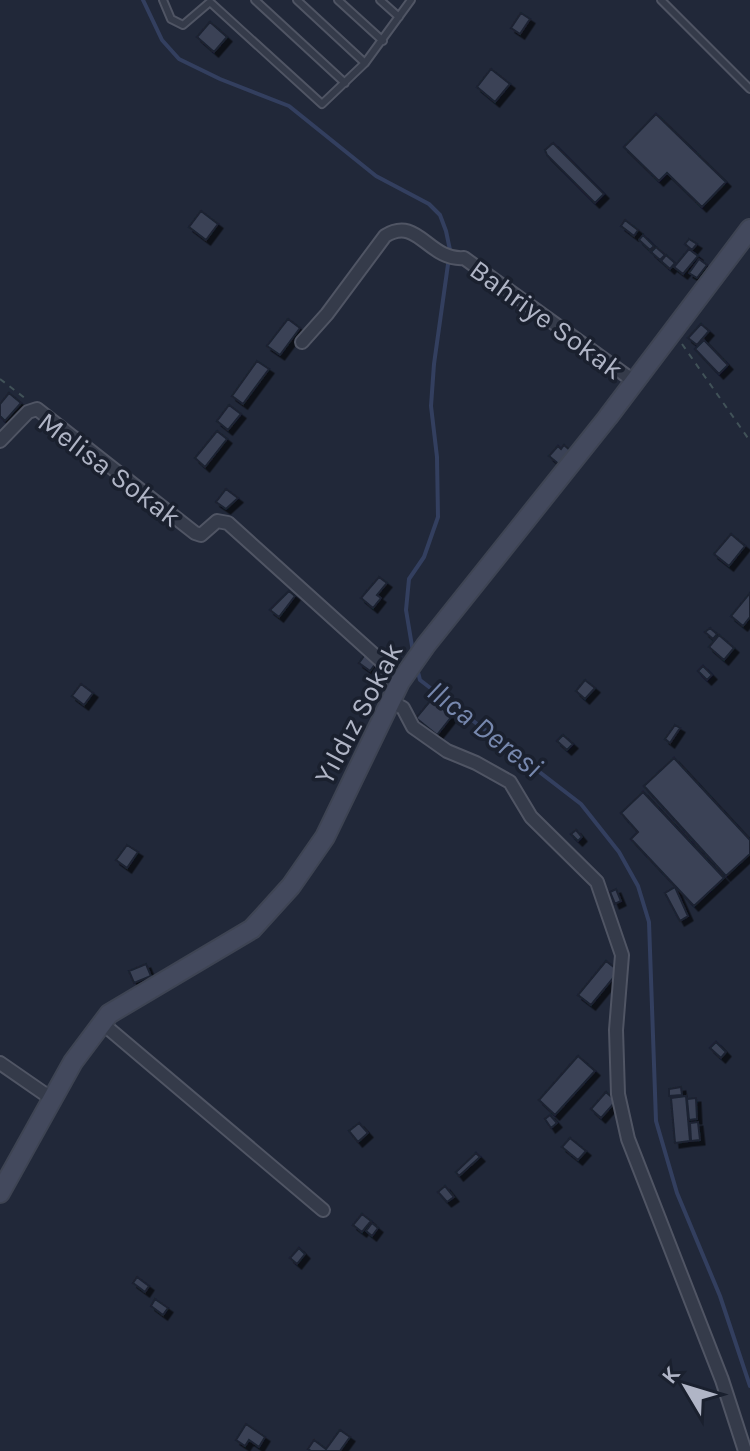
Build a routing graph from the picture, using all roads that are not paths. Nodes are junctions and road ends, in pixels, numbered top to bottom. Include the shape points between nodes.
1 (163, 0) edge
2 (255, 0) edge
3 (297, 0) edge
4 (338, 0) edge
5 (380, 0) edge
6 (411, 0) edge
7 (661, 0) edge
8 (210, 1) edge
9 (399, 17) junction
10 (383, 41) junction
11 (365, 63) junction
12 (345, 83) junction
13 (750, 89) edge
14 (750, 229) edge
15 (302, 342) dead end
16 (635, 382) junction
17 (0, 441) edge
18 (396, 690) junction
19 (102, 1023) junction
20 (0, 1063) edge
21 (52, 1099) junction
22 (0, 1193) edge
23 (323, 1210) dead end
24 (745, 1451) edge

1 - 8 lane via 171,19 183,25
2 - 12 lane
3 - 11 lane
4 - 10 lane
5 - 9 lane
6 - 9 lane
7 - 13 lane
8 - 12 lane via 322,104
9 - 10 lane
10 - 11 lane
11 - 12 lane
14 - 16 street, Yıldız Sokak
15 - 16 street, Bahriye Sokak via 385,236 406,229 437,251 464,258
16 - 18 street, Yıldız Sokak
17 - 18 street, Melisa Sokak via 37,409 195,533 201,535 217,521 228,523 382,662
18 - 19 street, Yıldız Sokak via 325,837 291,886 252,929
18 - 24 street via 413,727 447,751 510,782 531,817 597,882 622,955 618,1094 628,1139
19 - 21 street, Yıldız Sokak
19 - 23 street
20 - 21 street
21 - 22 street, Yıldız Sokak

